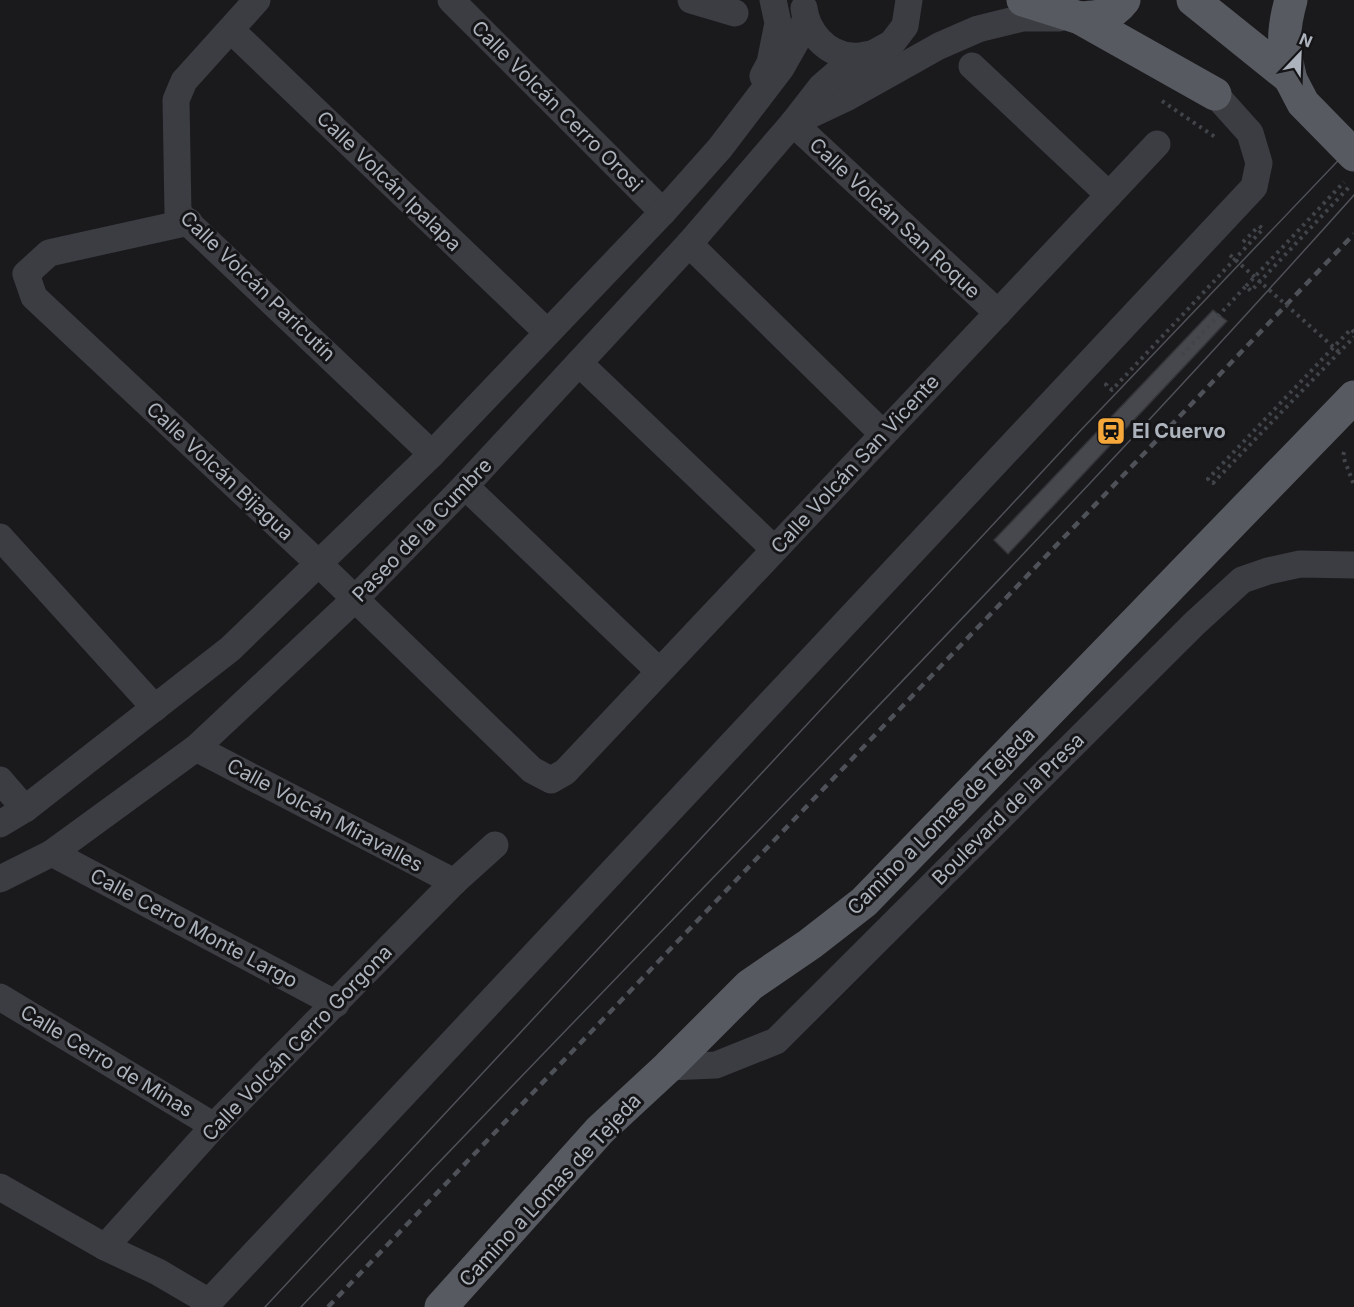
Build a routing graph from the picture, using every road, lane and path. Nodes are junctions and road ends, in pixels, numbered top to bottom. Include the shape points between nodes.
1 (257, 0) edge
2 (451, 0) edge
3 (691, 0) edge
4 (773, 0) edge
5 (909, 0) edge
6 (1023, 0) edge
7 (1124, 0) edge
8 (1193, 0) edge
9 (1291, 0) edge
10 (805, 9) edge
11 (735, 13) dead end
12 (1080, 18) junction
13 (231, 30) junction
14 (873, 54) junction
15 (972, 66) dead end
16 (1290, 78) junction
17 (1215, 94) joint
18 (1157, 98) dead end
19 (793, 123) junction
20 (733, 132) junction
21 (1215, 138) dead end
22 (1157, 144) dead end
23 (1354, 155) edge
24 (1109, 195) junction
25 (1237, 206) junction
26 (663, 212) junction
27 (189, 222) junction
28 (689, 244) junction
29 (1222, 264) dead end
30 (1253, 276) junction
31 (1246, 286) junction
32 (998, 313) junction
33 (547, 332) junction
34 (1354, 332) edge
35 (1354, 337) edge
36 (1339, 352) junction
37 (1182, 355) dead end
38 (579, 363) junction
39 (1114, 376) dead end
40 (1345, 408) edge
41 (883, 434) junction
42 (1346, 449) dead end
43 (432, 454) junction
44 (1354, 485) edge
45 (465, 486) junction
46 (0, 537) edge
47 (774, 549) junction
48 (318, 563) junction
49 (1354, 565) edge
50 (355, 599) junction
51 (659, 671) junction
52 (155, 708) junction
53 (196, 748) junction
54 (0, 780) edge
55 (551, 780) joint
56 (25, 809) junction
57 (0, 824) edge
58 (495, 844) dead end
59 (52, 853) junction
60 (0, 879) edge
61 (454, 882) junction
62 (0, 997) edge
63 (336, 1004) junction
64 (668, 1067) junction
65 (214, 1126) junction
66 (0, 1187) edge
67 (105, 1247) junction
68 (441, 1307) edge

1 - 13 street, Calle Volcán Paricutín
2 - 26 street, Calle Volcán Cerro Orosi
3 - 11 street
4 - 20 street via 778,23 770,63
5 - 14 street, Paseo de la Cumbre via 905,26 892,43
6 - 12 main road
7 - 12 main road via 1115,11
8 - 16 main road
9 - 16 main road via 1284,24 1284,55
10 - 14 street via 815,37 832,50 851,57
10 - 20 street via 798,38 781,68
12 - 17 main road
12 - 19 street, Paseo de la Cumbre via 1023,18 978,29
13 - 27 street, Calle Volcán Paricutín via 184,81 176,100 178,213
13 - 33 street, Calle Volcán Ipalapa
14 - 19 street, Paseo de la Cumbre via 836,74
15 - 24 street
16 - 23 main road, bridge via 1303,103
17 - 25 street via 1250,133 1259,164 1254,187
18 - 21 path
19 - 28 street, Paseo de la Cumbre
19 - 32 street, Calle Volcán San Roque
20 - 26 street
22 - 24 street, Calle Volcán San Vicente
24 - 32 street, Calle Volcán San Vicente
25 - 39 path via 1263,230 1112,390 1106,385
25 - 67 street via 209,1302
26 - 33 street
27 - 43 street, Calle Volcán Paricutín
27 - 48 street, Calle Volcán Bijagua via 49,253 27,274 34,297
28 - 38 street, Paseo de la Cumbre
28 - 41 street
29 - 30 path, bridge via 1230,255
30 - 31 path
30 - 31 path via 1346,180 1351,184 1251,291
30 - 36 path, bridge
31 - 37 path
32 - 41 street, Calle Volcán San Vicente
33 - 43 street
34 - 36 path via 1351,329 1208,479 1213,483
35 - 36 path
38 - 45 street, Paseo de la Cumbre
38 - 47 street
40 - 64 main road, Camino a Lomas de Tejeda via 864,902 750,985
41 - 47 street, Calle Volcán San Vicente
42 - 44 path via 1343,456
43 - 48 street
45 - 50 street, Paseo de la Cumbre
45 - 51 street
46 - 52 street
47 - 51 street, Calle Volcán San Vicente
48 - 50 street, Calle Volcán Bijagua
48 - 52 street via 230,649
49 - 64 street, Boulevard de la Presa via 1300,564 1242,580 776,1041 716,1065
50 - 53 street, Paseo de la Cumbre
50 - 55 street, Calle Volcán Bijagua via 532,770
51 - 55 street, Calle Volcán San Vicente via 564,772
52 - 56 street
53 - 59 street, Paseo de la Cumbre
53 - 61 street, Calle Volcán Miravalles
54 - 56 street
56 - 57 street
58 - 61 street, Calle Volcán Cerro Gorgona
59 - 60 street, Paseo de la Cumbre
59 - 63 street, Calle Cerro Monte Largo
61 - 63 street, Calle Volcán Cerro Gorgona
62 - 65 street, Calle Cerro de Minas
63 - 65 street, Calle Volcán Cerro Gorgona
64 - 68 main road, Camino a Lomas de Tejeda via 600,1130
65 - 67 street, Calle Volcán Cerro Gorgona
66 - 67 street

